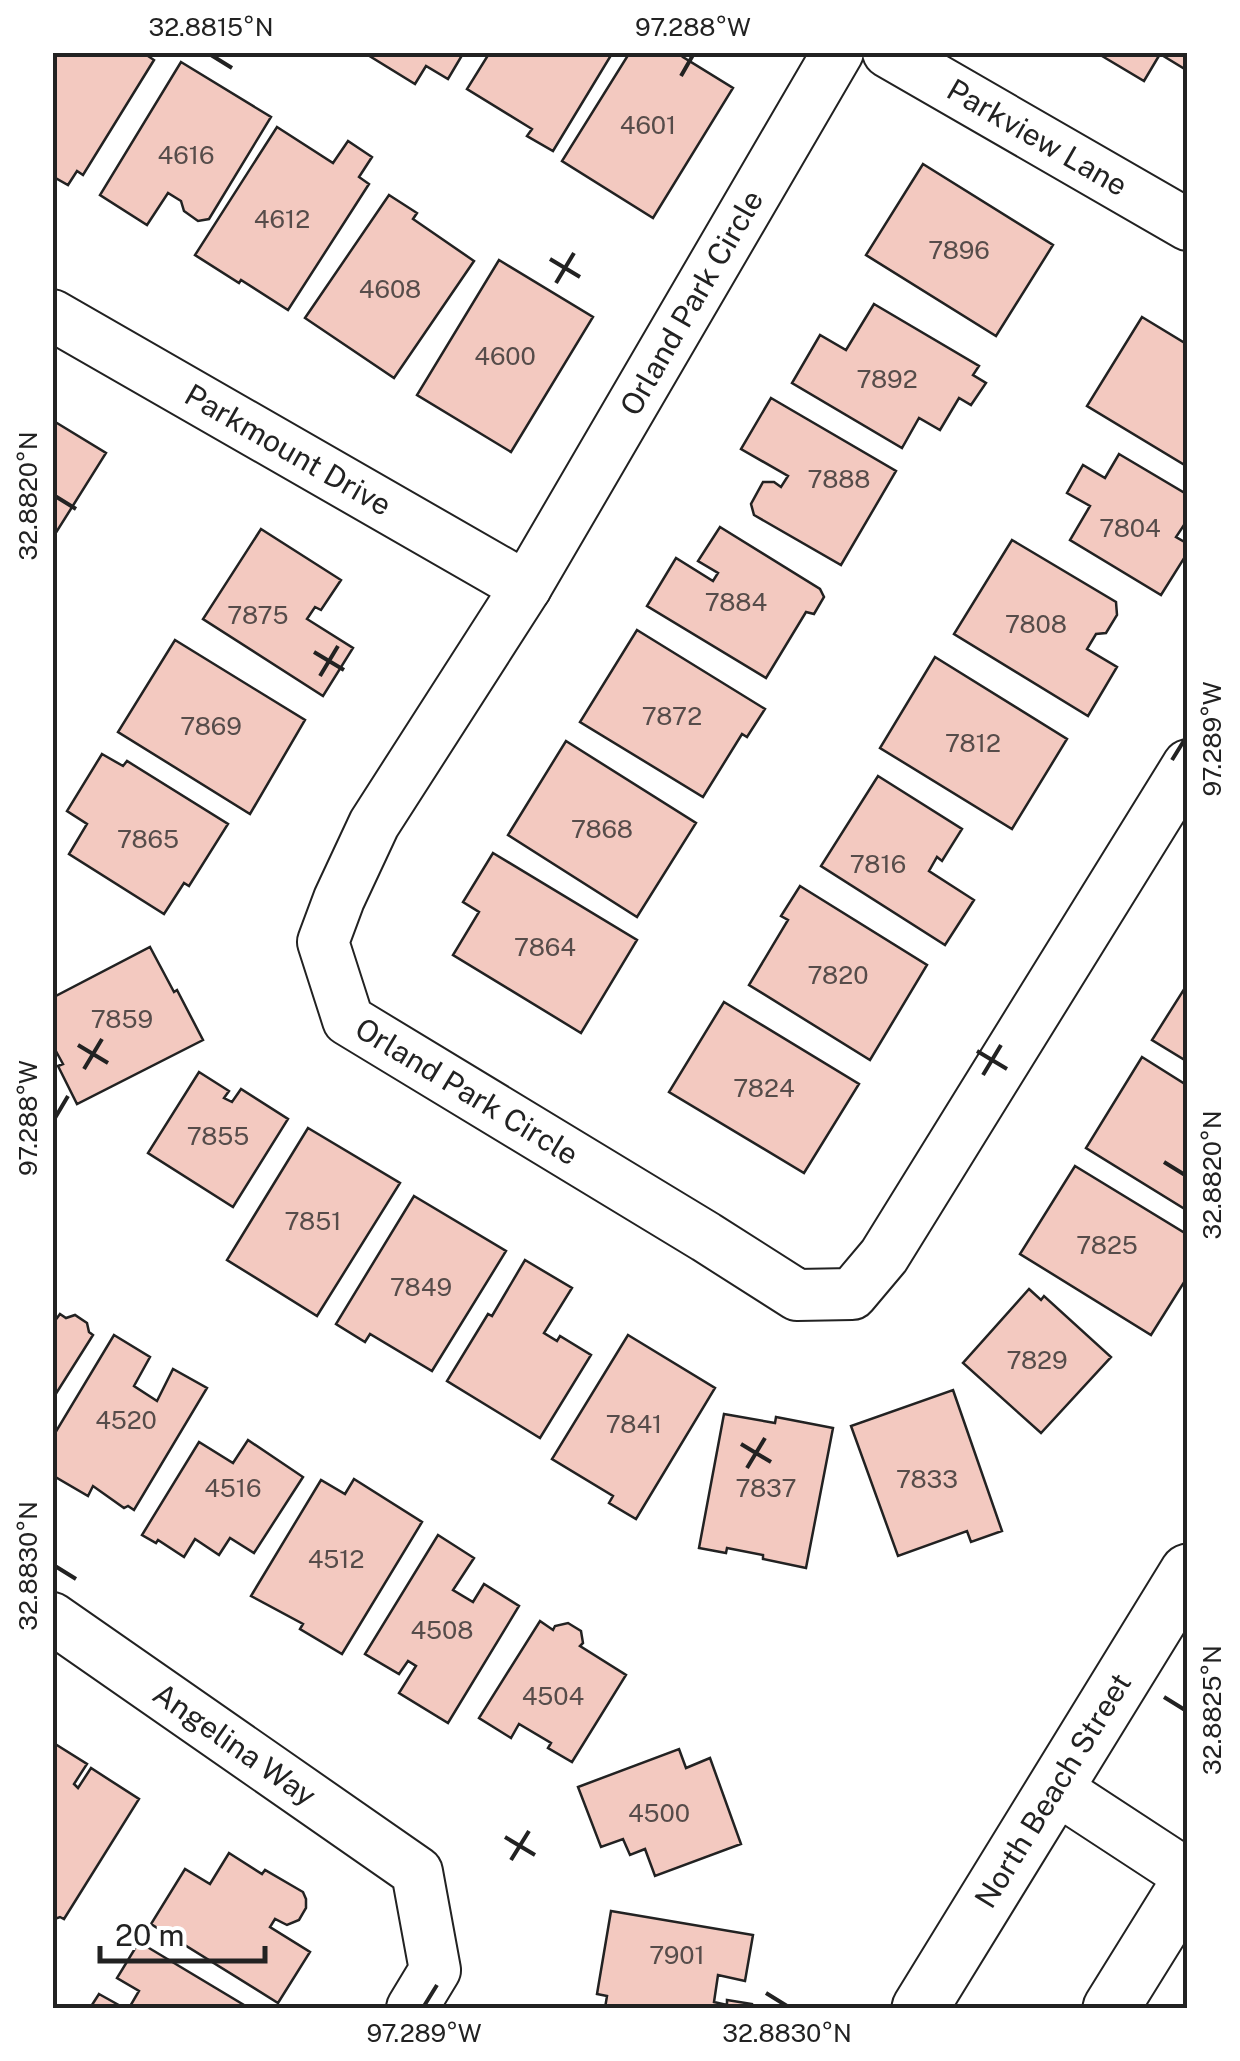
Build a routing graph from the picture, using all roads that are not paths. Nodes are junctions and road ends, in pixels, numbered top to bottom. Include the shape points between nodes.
1 (838, 52) edge
2 (888, 52) edge
3 (1188, 225) edge
4 (52, 315) edge
5 (526, 587) junction
6 (1188, 765) edge
7 (1188, 1572) edge
8 (52, 1618) edge
9 (1055, 1788) junction
10 (1188, 1875) edge
11 (1188, 1884) edge
12 (412, 2008) edge
13 (920, 2008) edge
14 (1111, 2008) edge

1 - 5 street, Orland Park Circle
2 - 3 street, Parkview Lane
4 - 5 street, Parkmount Drive
5 - 6 street, Orland Park Circle via 374,824 339,899 323,942 348,1020 798,1296 852,1294 884,1256
7 - 9 main road, North Beach Street
8 - 12 street, Angelina Way via 417,1872 436,1970
9 - 10 street
9 - 13 main road, North Beach Street
11 - 14 main road

